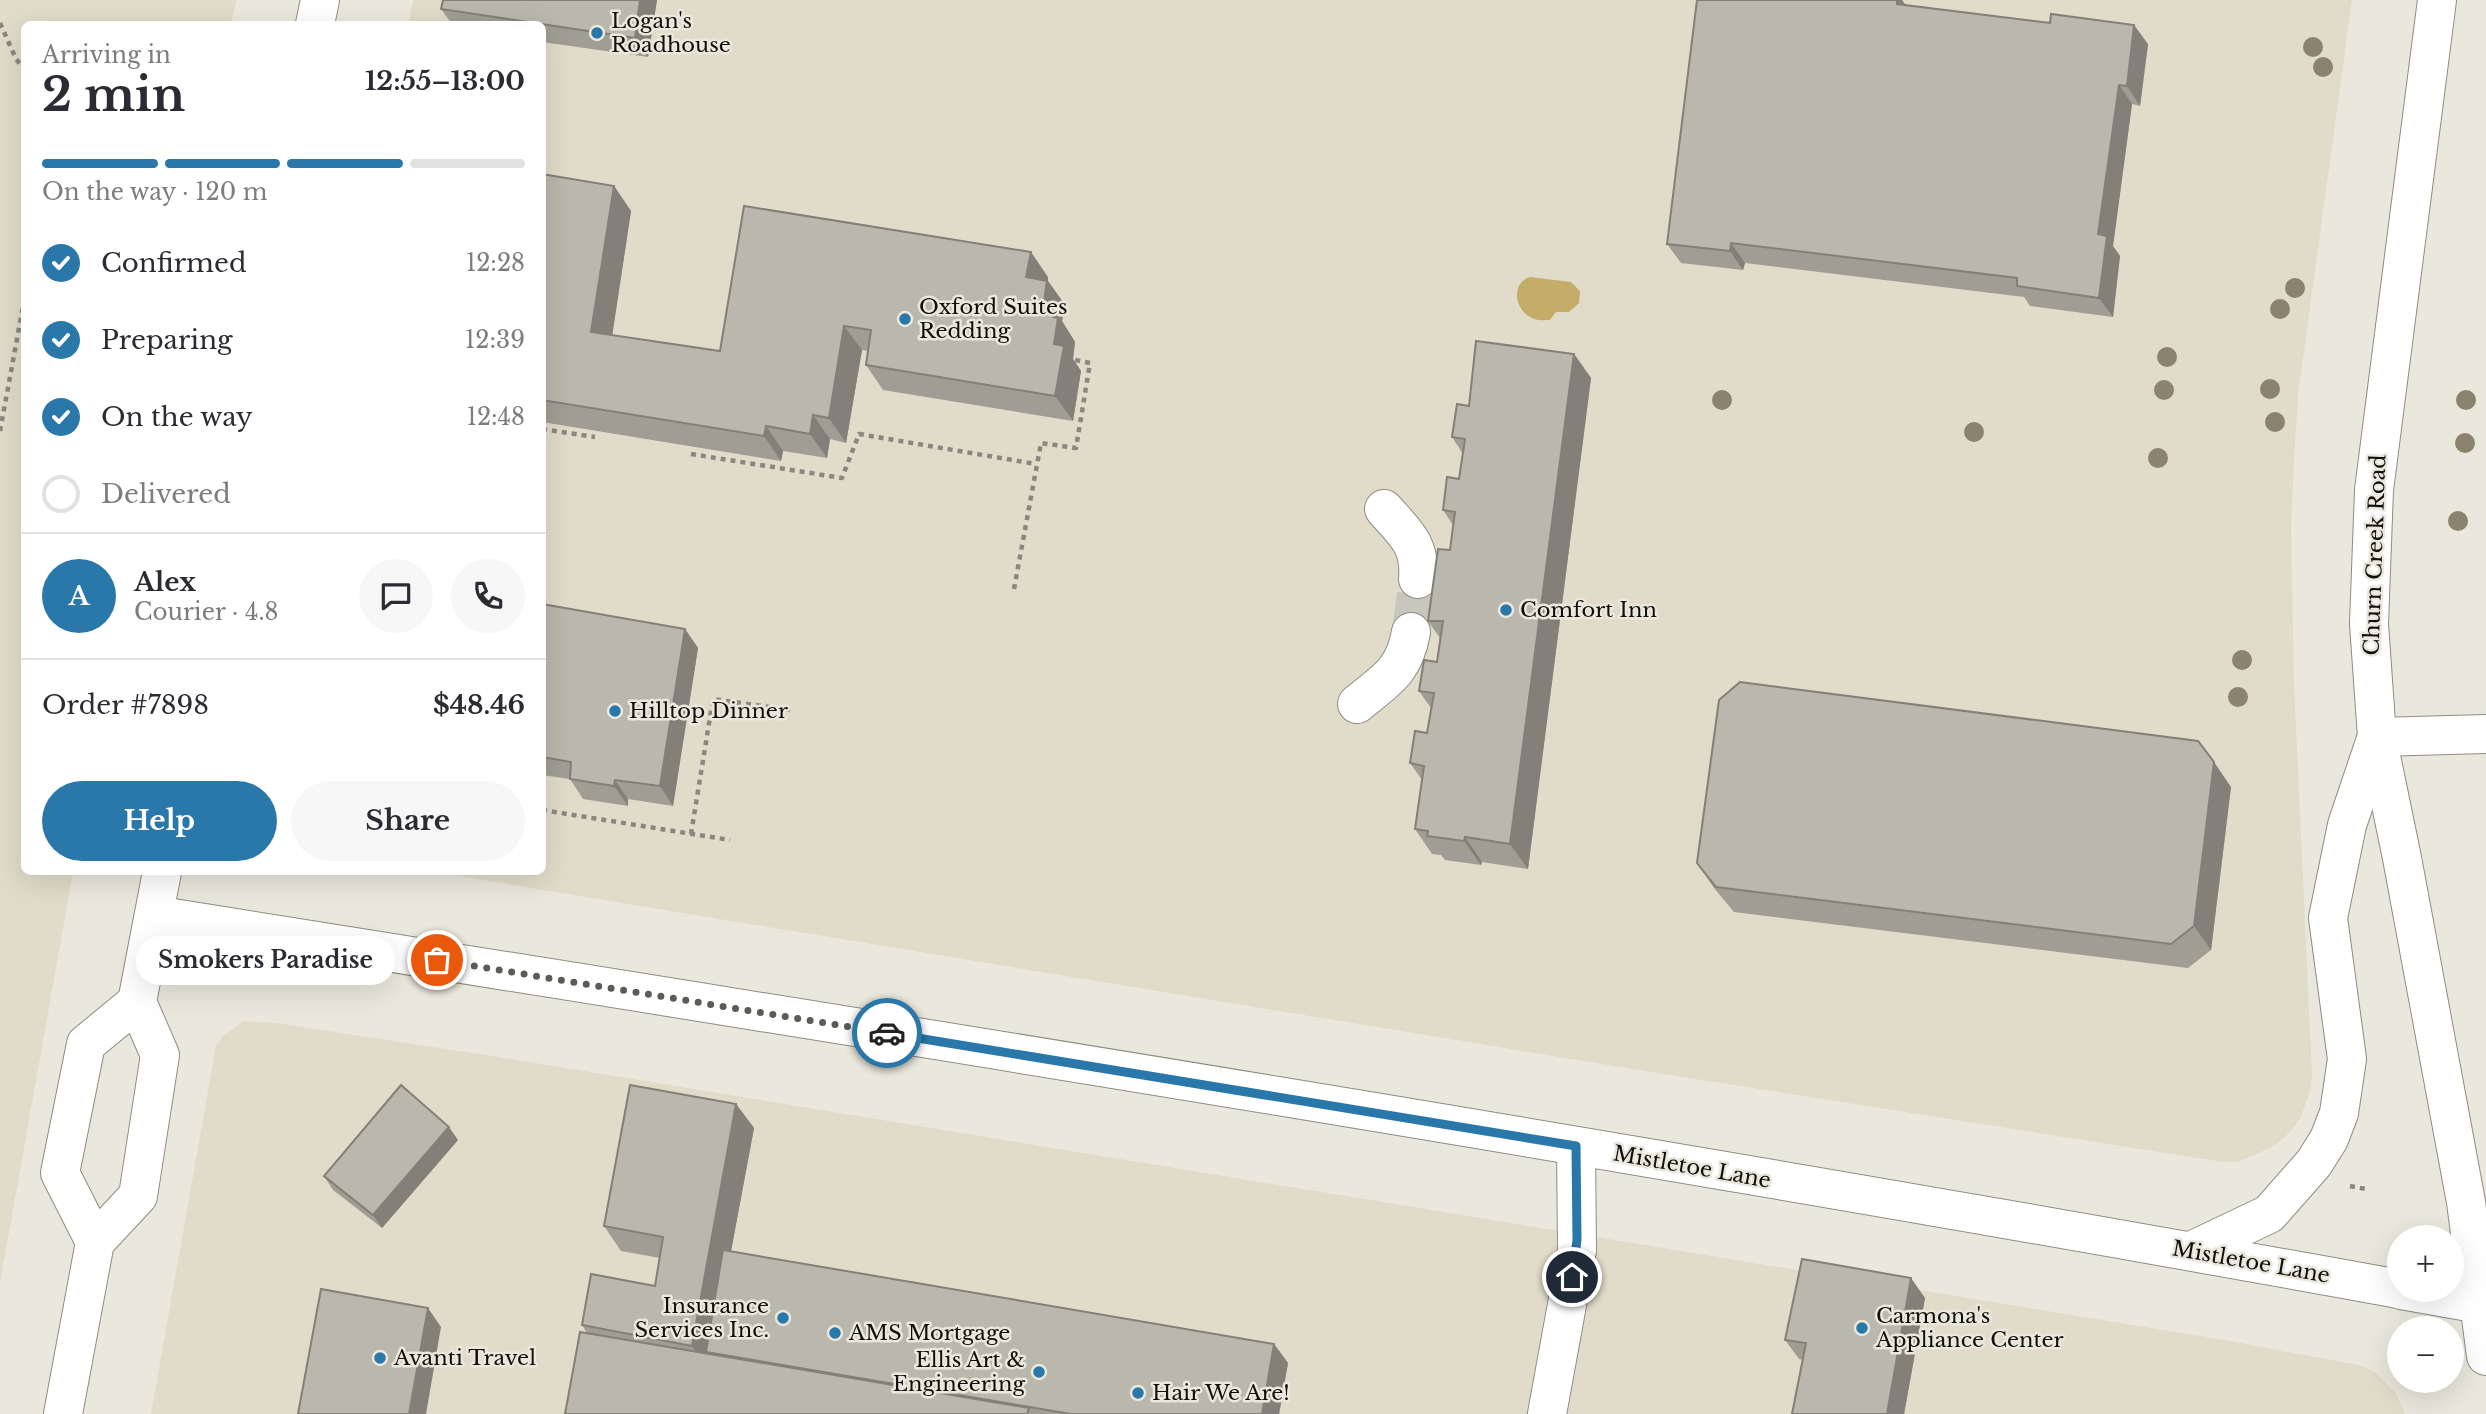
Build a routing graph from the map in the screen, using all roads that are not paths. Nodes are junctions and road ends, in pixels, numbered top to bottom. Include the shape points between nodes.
1 (320, 0) edge
2 (2437, 0) edge
3 (316, 21) edge
4 (1384, 509) dead end
5 (1418, 579) tunnel mouth
6 (1411, 632) tunnel mouth
7 (1357, 704) dead end
8 (2486, 734) edge
9 (2377, 737) junction
10 (161, 875) edge
11 (154, 915) junction
12 (137, 1002) junction
13 (1576, 1146) junction
14 (95, 1242) junction
15 (2191, 1251) junction
16 (2387, 1288) edge
17 (2464, 1301) edge
18 (2483, 1304) edge
19 (2486, 1356) edge
20 (63, 1414) edge
21 (1547, 1414) edge

1 - 3 main road
2 - 9 main road, Churn Creek Road via 2374,490 2369,624
4 - 5 main road via 1413,541
6 - 7 main road via 1408,653 1395,673
8 - 9 main road
9 - 15 main road via 2347,825 2328,918 2347,1059 2339,1114 2314,1163 2269,1214
9 - 18 main road, Churn Creek Road
10 - 11 main road
11 - 12 main road
11 - 13 main road, Mistletoe Lane
12 - 14 main road via 160,1055 138,1196
12 - 14 main road via 86,1044 60,1173
13 - 15 main road, Mistletoe Lane
13 - 21 main road via 1577,1250
14 - 20 main road
15 - 16 main road, Mistletoe Lane
17 - 18 main road, Mistletoe Lane
18 - 19 main road, Churn Creek Road

